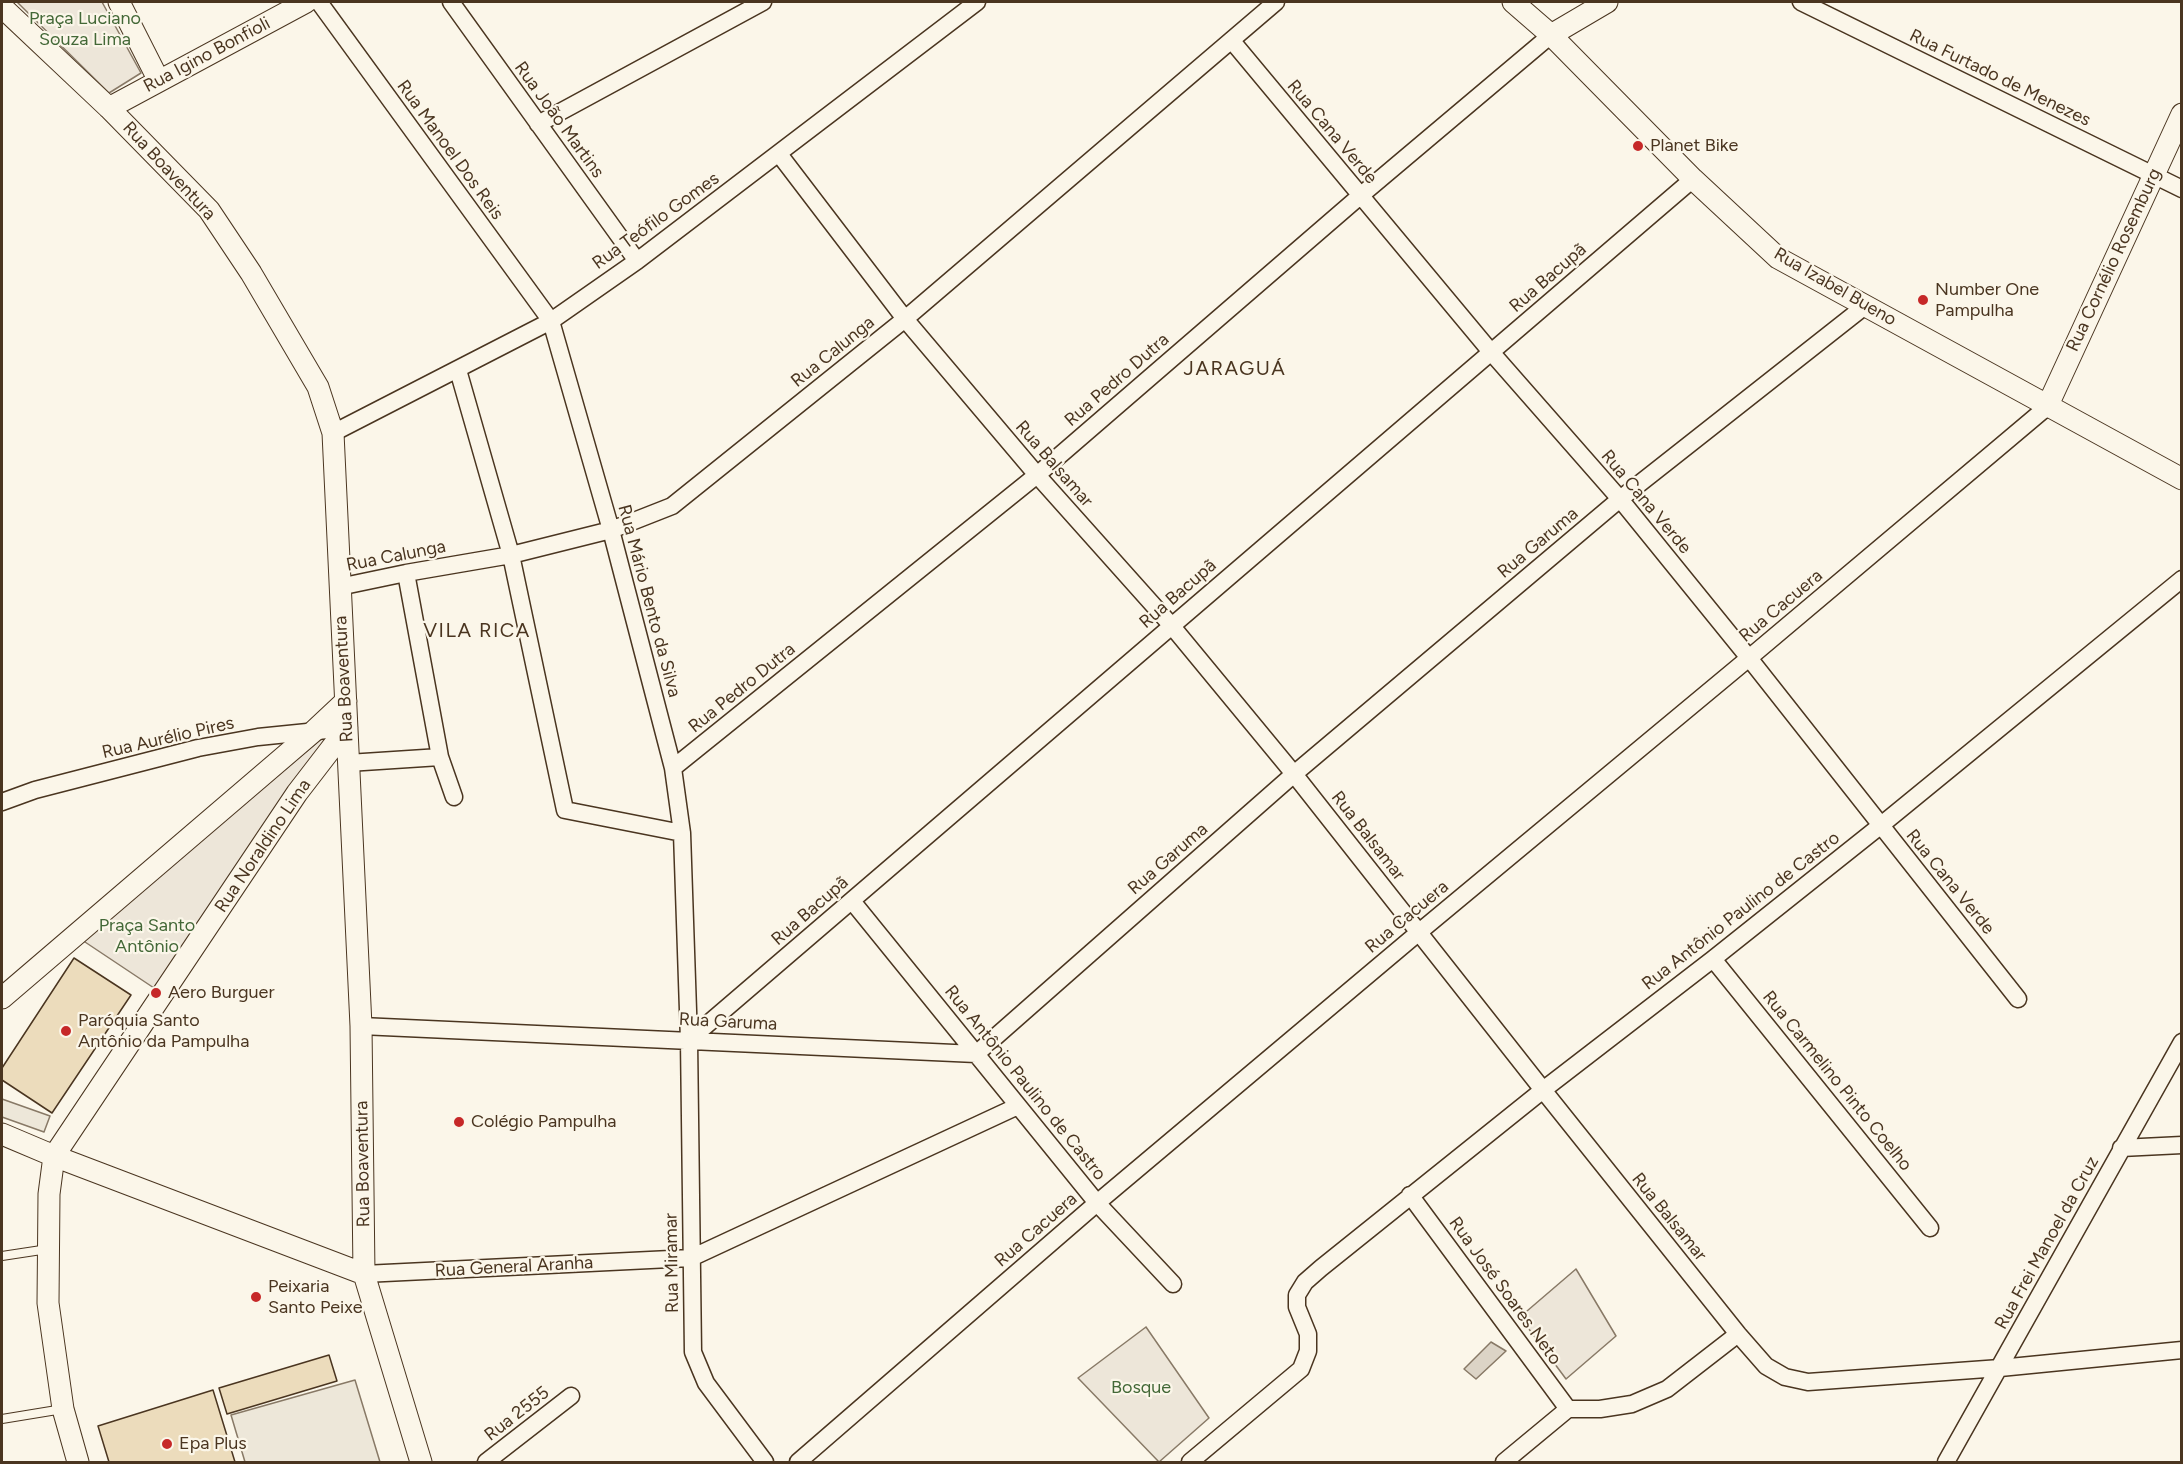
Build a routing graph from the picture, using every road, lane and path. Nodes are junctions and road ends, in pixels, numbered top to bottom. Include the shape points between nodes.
1 (119, 2) edge
2 (306, 2) edge
3 (319, 2) edge
4 (450, 2) edge
5 (763, 2) edge
6 (977, 2) edge
7 (1276, 2) edge
8 (1514, 2) edge
9 (1607, 2) edge
10 (1801, 2) edge
11 (3, 10) edge
12 (1551, 35) junction
13 (1232, 41) junction
14 (159, 81) junction
15 (109, 108) junction
16 (2181, 114) edge
17 (538, 124) junction
18 (779, 154) junction
19 (2153, 175) junction
20 (1693, 179) junction
21 (2181, 189) edge
22 (1360, 196) junction
23 (637, 261) junction
24 (1865, 306) junction
25 (905, 319) junction
26 (550, 321) junction
27 (1491, 352) junction
28 (458, 370) junction
29 (2047, 407) junction
30 (333, 433) junction
31 (1037, 475) junction
32 (2181, 479) edge
33 (1620, 499) junction
34 (611, 530) junction
35 (511, 555) junction
36 (406, 573) junction
37 (2181, 579) edge
38 (339, 587) junction
39 (1172, 625) junction
40 (1749, 658) junction
41 (346, 701) junction
42 (347, 729) junction
43 (314, 731) junction
44 (440, 757) junction
45 (348, 763) junction
46 (673, 768) junction
47 (1294, 774) junction
48 (454, 797) dead end
49 (2, 802) edge
50 (1880, 826) junction
51 (682, 833) junction
52 (852, 901) junction
53 (1418, 933) junction
54 (1713, 959) junction
55 (2, 998) edge
56 (2018, 999) dead end
57 (361, 1026) junction
58 (689, 1040) junction
59 (2181, 1042) edge
60 (976, 1054) junction
61 (1543, 1090) junction
62 (1018, 1106) junction
63 (2, 1134) edge
64 (2181, 1145) edge
65 (2121, 1148) junction
66 (54, 1156) junction
67 (1410, 1195) junction
68 (1097, 1203) junction
69 (1930, 1228) dead end
70 (48, 1249) junction
71 (2, 1256) edge
72 (691, 1258) junction
73 (364, 1274) junction
74 (1173, 1284) dead end
75 (1738, 1334) junction
76 (2181, 1350) edge
77 (2000, 1368) junction
78 (571, 1396) dead end
79 (63, 1409) junction
80 (1568, 1409) junction
81 (2, 1419) edge
82 (78, 1462) edge
83 (421, 1462) edge
84 (486, 1462) edge
85 (765, 1462) edge
86 (798, 1462) edge
87 (1190, 1462) edge
88 (1504, 1462) edge
89 (1946, 1462) edge

1 - 14 street
2 - 14 street, Rua Igino Bonfioli
3 - 26 street, Rua Manoel Dos Reis
4 - 17 street, Rua João Martins
5 - 17 street
6 - 18 street, Rua Teófilo Gomes
7 - 13 street, Rua Calunga
8 - 12 street, Rua Izabel Bueno
9 - 12 street
10 - 19 street, Rua Furtado de Menezes
11 - 15 street, Rua Boaventura
12 - 20 street, Rua Izabel Bueno
12 - 22 street, Rua Pedro Dutra
13 - 22 street, Rua Cana Verde
13 - 25 street, Rua Calunga
14 - 15 street, Rua Igino Bonfioli
15 - 30 street, Rua Boaventura via 209,210 318,387
16 - 19 street, Rua Cornélio Rosemburg
17 - 23 street, Rua João Martins
18 - 23 street, Rua Teófilo Gomes
18 - 25 street, Rua Balsamar
19 - 21 street, Rua Furtado de Menezes
19 - 29 street, Rua Cornélio Rosemburg
20 - 24 street, Rua Izabel Bueno via 1778,258
20 - 27 street, Rua Bacupã
22 - 27 street, Rua Cana Verde
22 - 31 street, Rua Pedro Dutra
23 - 26 street, Rua Teófilo Gomes
24 - 29 street, Rua Izabel Bueno
24 - 33 street, Rua Garuma
25 - 31 street, Rua Balsamar
25 - 34 street, Rua Calunga via 672,506
26 - 28 street, Rua Teófilo Gomes
26 - 34 street, Rua Mário Bento da Silva
27 - 33 street, Rua Cana Verde
27 - 39 street, Rua Bacupã
28 - 30 street, Rua Teófilo Gomes
28 - 35 street
29 - 32 street, Rua Izabel Bueno
29 - 40 street, Rua Cacuera
30 - 38 street, Rua Boaventura
31 - 39 street, Rua Balsamar
31 - 46 street, Rua Pedro Dutra
33 - 40 street, Rua Cana Verde
33 - 47 street, Rua Garuma
34 - 35 street, Rua Calunga
34 - 46 street, Rua Mário Bento da Silva
35 - 36 street, Rua Calunga
35 - 51 street via 565,810
36 - 38 street, Rua Calunga
36 - 44 street
37 - 50 street, Rua Antônio Paulino de Castro
38 - 41 street, Rua Boaventura
39 - 47 street, Rua Balsamar
39 - 52 street, Rua Bacupã
40 - 50 street, Rua Cana Verde
40 - 53 street, Rua Cacuera
41 - 42 street, Rua Boaventura
41 - 43 street
42 - 43 street, Rua Aurélio Pires
42 - 45 street, Rua Boaventura
42 - 66 street, Rua Noraldino Lima via 297,793
43 - 49 street, Rua Aurélio Pires via 198,748
43 - 55 street
44 - 45 street
44 - 48 street
45 - 57 street, Rua Boaventura
46 - 51 street, Rua Mário Bento da Silva
47 - 53 street, Rua Balsamar
47 - 60 street, Rua Garuma
50 - 54 street, Rua Antônio Paulino de Castro
50 - 56 street, Rua Cana Verde
51 - 58 street, Rua Mário Bento da Silva
52 - 58 street, Rua Bacupã
52 - 60 street, Rua Antônio Paulino de Castro
53 - 61 street, Rua Balsamar
53 - 68 street, Rua Cacuera
54 - 61 street, Rua Antônio Paulino de Castro
54 - 69 street, Rua Carmelino Pinto Coelho
57 - 58 street, Rua Garuma
57 - 73 street, Rua Boaventura
58 - 60 street, Rua Garuma
58 - 72 street, Rua Miramar
59 - 65 street, Rua Frei Manoel da Cruz
60 - 62 street, Rua Antônio Paulino de Castro
61 - 67 street, Rua Antônio Paulino de Castro
61 - 75 street, Rua Balsamar
62 - 68 street, Rua Antônio Paulino de Castro
62 - 72 street, Rua General Aranha
63 - 66 street, Rua General Aranha
64 - 65 street
65 - 77 street, Rua Frei Manoel da Cruz
66 - 70 street, Rua Noraldino Lima
66 - 73 street, Rua General Aranha
67 - 80 street, Rua José Soares Neto
67 - 87 street, Rua Antônio Paulino de Castro via 1305,1282 1297,1294 1297,1307 1308,1334 1308,1351 1301,1369
68 - 74 street, Rua Antônio Paulino de Castro
68 - 86 street, Rua Cacuera
70 - 71 lane
70 - 79 street, Rua Noraldino Lima via 48,1303
72 - 73 street, Rua General Aranha
72 - 85 street, Rua Miramar via 693,1352 706,1383
73 - 83 street, Rua Boaventura
75 - 77 street, Rua Balsamar via 1766,1366 1785,1377 1808,1383
75 - 80 street via 1667,1389 1632,1404
76 - 77 street, Rua Balsamar
77 - 89 street, Rua Frei Manoel da Cruz
78 - 84 street, Rua 2555
79 - 81 lane
79 - 82 street, Rua Noraldino Lima
80 - 88 street

